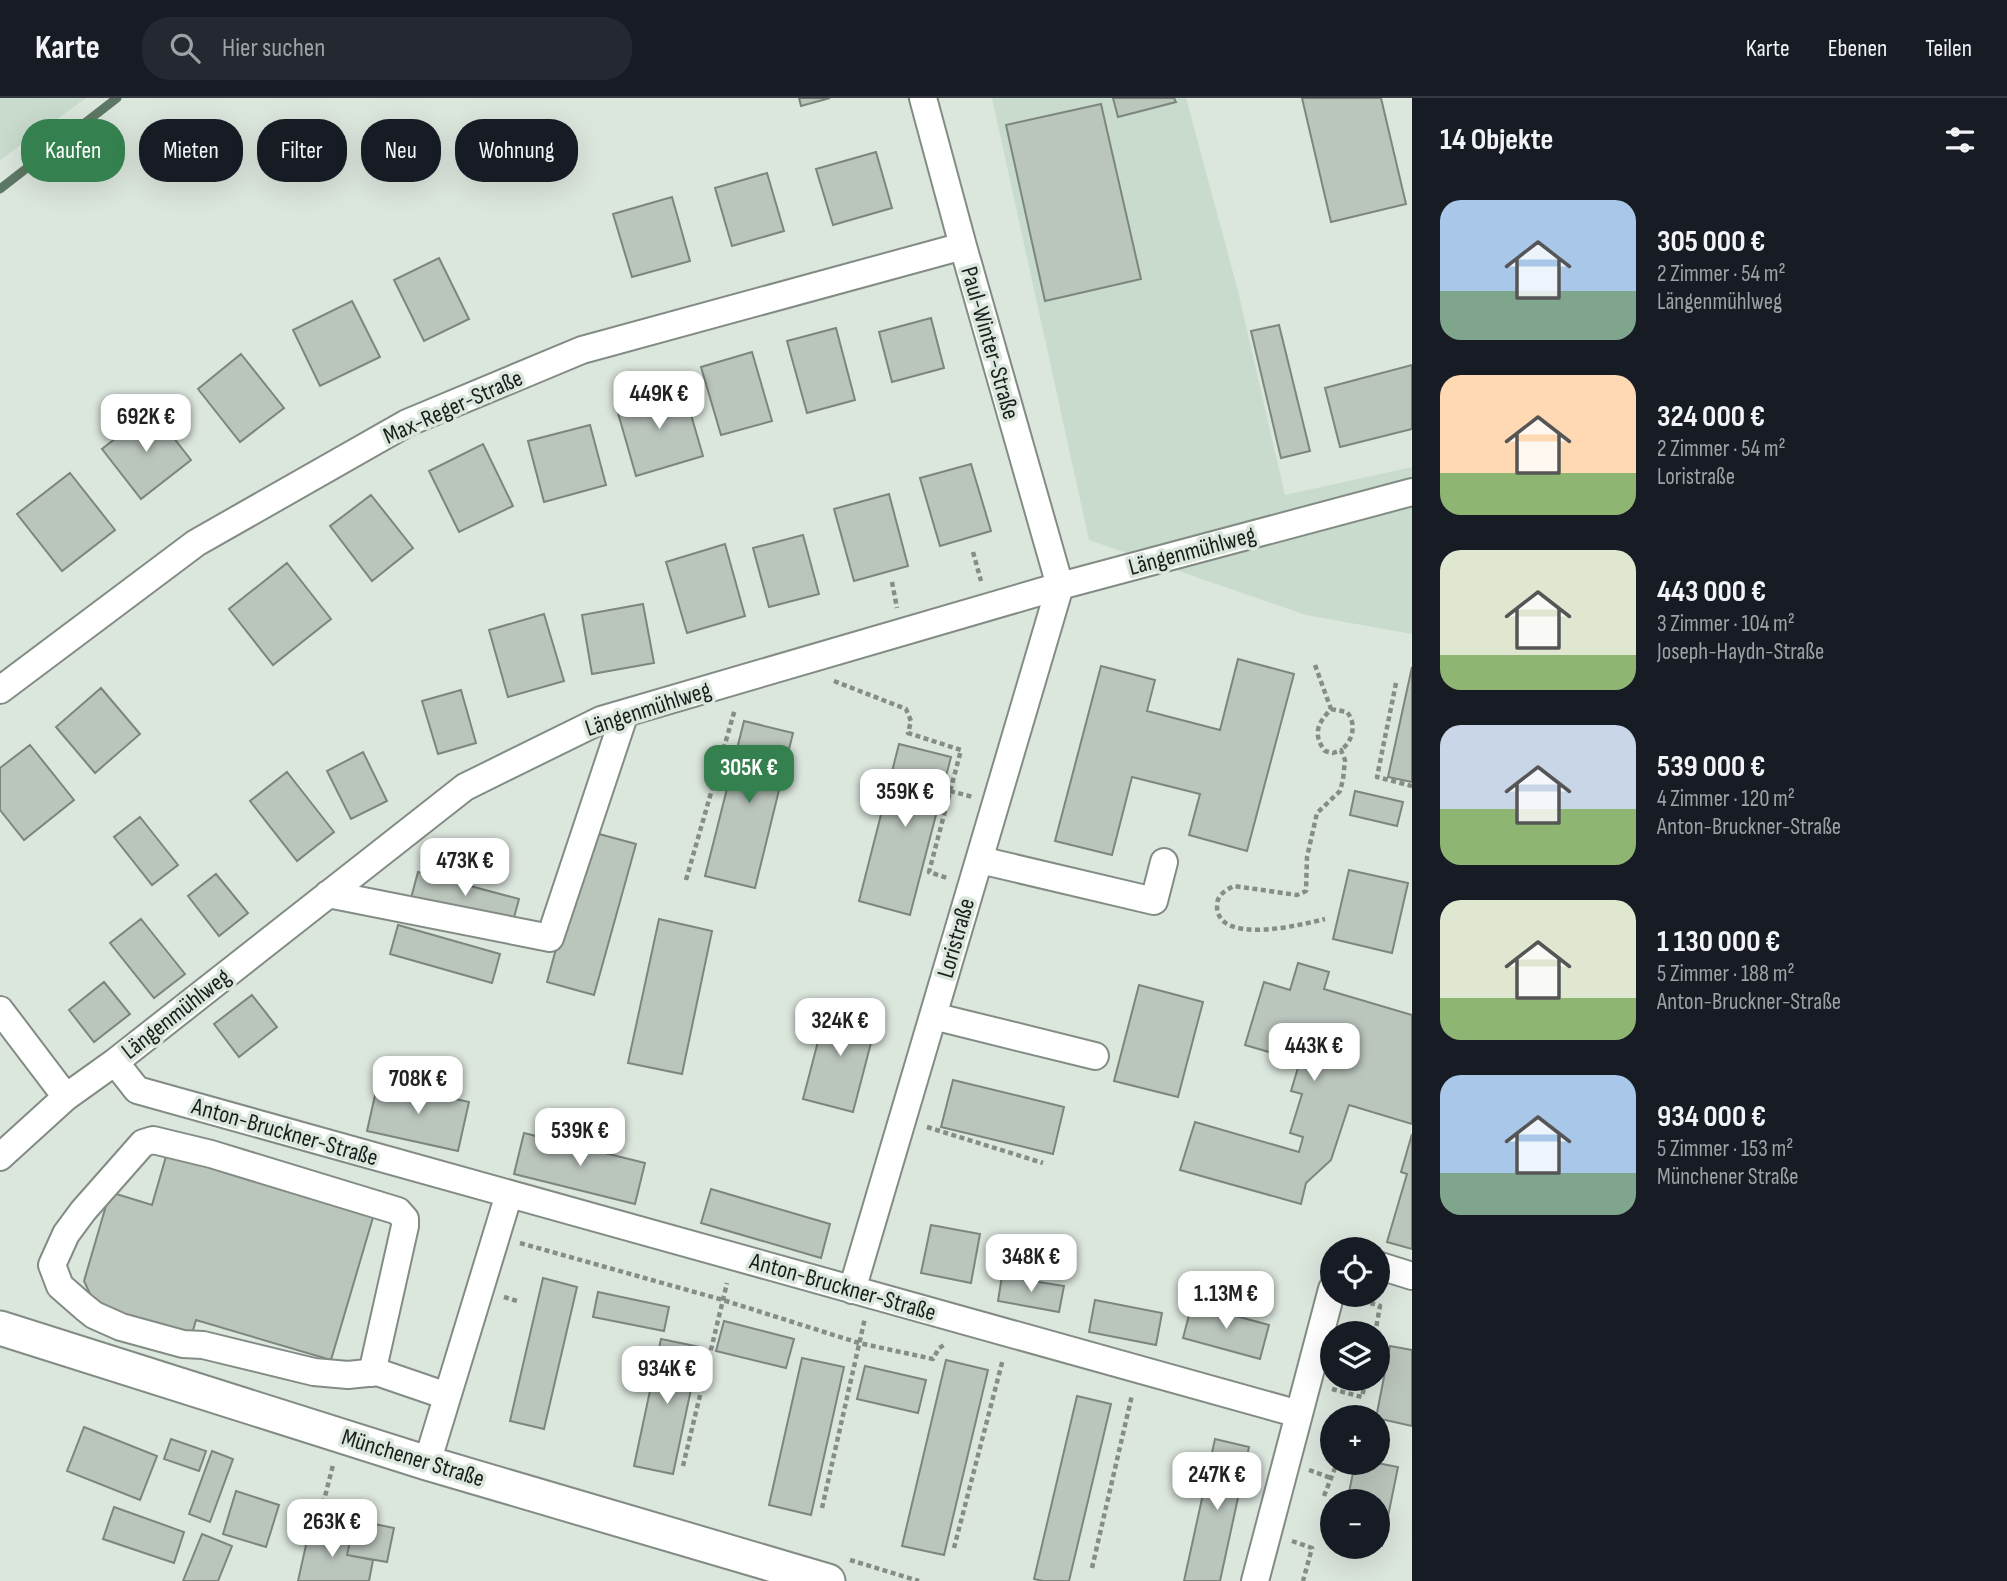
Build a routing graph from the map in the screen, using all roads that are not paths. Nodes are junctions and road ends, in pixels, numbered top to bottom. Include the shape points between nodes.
1 (923, 98) edge
2 (963, 246) junction
3 (1412, 492) edge
4 (1060, 586) junction
5 (0, 690) edge
6 (625, 713) junction
7 (980, 860) junction
8 (1164, 862) dead end
9 (328, 894) junction
10 (0, 1010) edge
11 (933, 1016) junction
12 (1095, 1056) dead end
13 (115, 1062) junction
14 (66, 1097) junction
15 (163, 1098) junction
16 (153, 1140) junction
17 (358, 1152) junction
18 (0, 1157) edge
19 (509, 1194) junction
20 (346, 1196) junction
21 (1390, 1269) edge
22 (1412, 1276) edge
23 (861, 1292) junction
24 (1327, 1307) edge
25 (0, 1328) edge
26 (372, 1373) junction
27 (447, 1396) junction
28 (1299, 1414) junction
29 (427, 1463) junction
30 (828, 1581) edge
31 (1255, 1581) edge

1 - 2 street, Paul-Winter-Straße
2 - 4 street, Paul-Winter-Straße
2 - 5 street, Max-Reger-Straße via 582,350 407,423 196,544
3 - 4 street, Längenmühlweg
4 - 6 street, Längenmühlweg
4 - 7 street, Loristraße
6 - 9 street, Längenmühlweg via 601,720 465,788
6 - 9 street via 550,938
7 - 8 street via 1154,901
7 - 11 street, Loristraße
9 - 13 street, Längenmühlweg
10 - 14 street
11 - 12 street
11 - 23 street, Loristraße via 902,1120
13 - 14 street, Längenmühlweg
13 - 15 street, Anton-Bruckner-Straße via 137,1090
14 - 18 street, Längenmühlweg
15 - 16 street
15 - 17 street, Anton-Bruckner-Straße
16 - 20 street
16 - 26 street via 143,1143 66,1234 52,1265 60,1286 94,1315 170,1341 314,1372
17 - 19 street, Anton-Bruckner-Straße
17 - 20 street
19 - 23 street, Anton-Bruckner-Straße
19 - 27 street
20 - 26 street via 398,1212 405,1219
21 - 22 street
23 - 28 street, Anton-Bruckner-Straße
24 - 28 street
25 - 29 main road, Münchener Straße
26 - 27 street
27 - 29 street
28 - 31 street
29 - 30 main road, Münchener Straße

